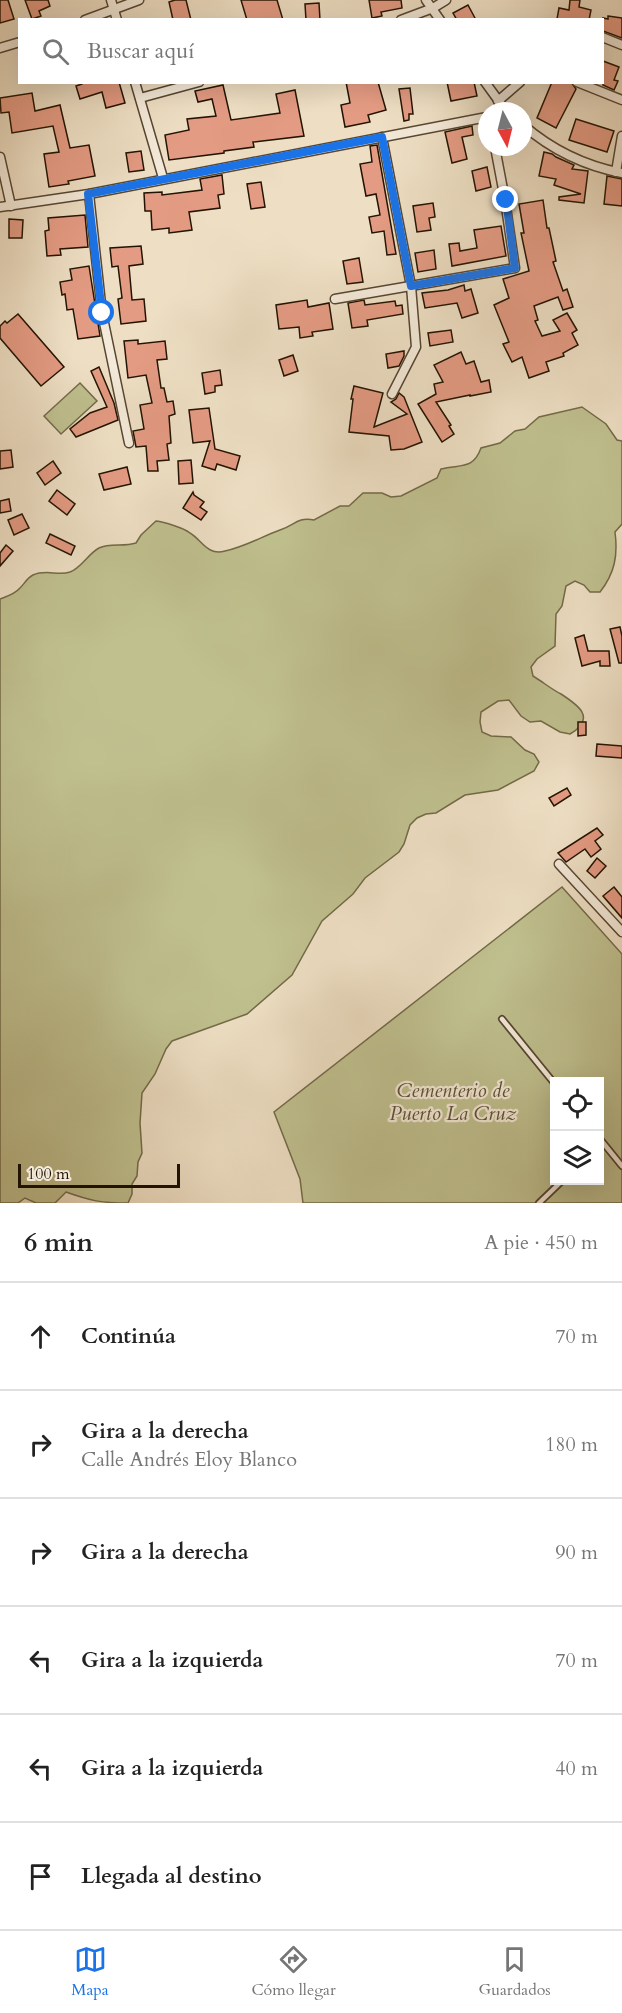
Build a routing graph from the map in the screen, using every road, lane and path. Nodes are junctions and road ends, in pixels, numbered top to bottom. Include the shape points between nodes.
1 (111, 0) edge
2 (139, 0) edge
3 (426, 0) edge
4 (446, 0) edge
5 (114, 9) junction
6 (433, 9) junction
7 (90, 18) edge
8 (116, 18) edge
9 (407, 18) edge
10 (439, 18) edge
11 (604, 37) edge
12 (18, 43) edge
13 (622, 45) edge
14 (0, 48) edge
15 (136, 84) edge
16 (192, 84) edge
17 (486, 84) edge
18 (518, 84) edge
19 (583, 84) edge
20 (140, 98) junction
21 (622, 100) edge
22 (498, 101) joint
23 (478, 119) edge
24 (532, 132) edge
25 (622, 136) edge
26 (382, 137) junction
27 (0, 156) edge
28 (497, 156) edge
29 (619, 173) edge
30 (163, 178) junction
31 (88, 194) junction
32 (11, 206) junction
33 (0, 207) edge
34 (411, 286) junction
35 (335, 299) dead end
36 (392, 394) dead end
37 (129, 444) dead end
38 (559, 864) dead end
39 (622, 932) edge
40 (502, 1019) dead end
41 (550, 1077) edge
42 (604, 1146) edge
43 (622, 1166) edge
44 (558, 1185) edge
45 (539, 1203) edge

1 - 5 street
2 - 5 street
3 - 6 street
4 - 6 street
5 - 7 street
5 - 8 street
6 - 9 street
6 - 10 street
11 - 13 street
12 - 14 street
15 - 20 street
16 - 20 street
17 - 22 street
18 - 22 street
19 - 21 street
20 - 30 street
23 - 26 street
24 - 29 street via 579,161
25 - 29 street
26 - 30 street
26 - 34 street
27 - 32 street
28 - 34 street via 515,268
30 - 31 street
31 - 32 street
31 - 37 street via 102,313
32 - 33 street
34 - 35 street
34 - 36 street via 416,347
38 - 39 street
40 - 41 lane
42 - 43 lane
44 - 45 lane

